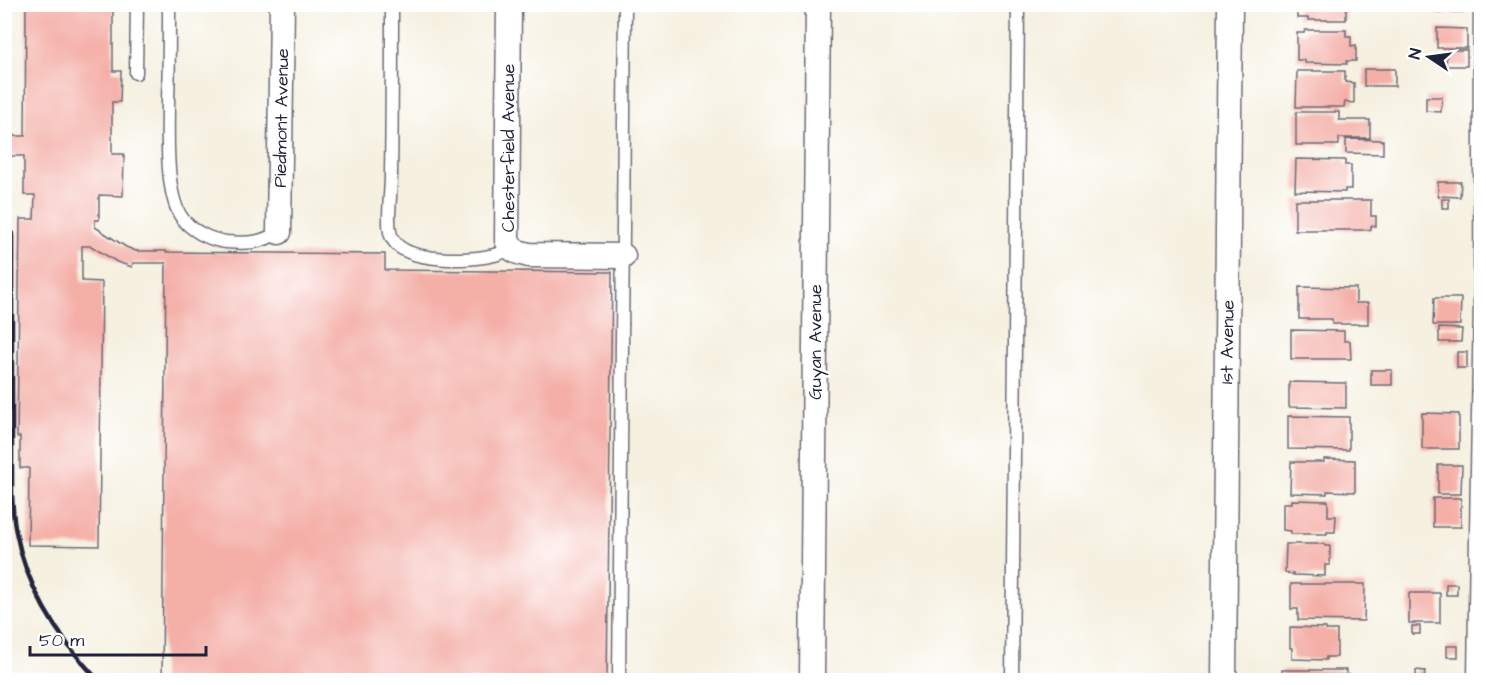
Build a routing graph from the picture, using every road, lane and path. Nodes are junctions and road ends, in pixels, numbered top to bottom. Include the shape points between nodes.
1 (137, 4) edge
2 (169, 4) edge
3 (282, 4) edge
4 (392, 4) edge
5 (509, 4) edge
6 (625, 4) edge
7 (818, 4) edge
8 (1018, 4) edge
9 (1230, 4) edge
10 (1480, 4) edge
11 (136, 73) dead end
12 (279, 232) joint
13 (511, 249) junction
14 (623, 256) junction
15 (619, 681) edge
16 (812, 681) edge
17 (1012, 681) edge
18 (1224, 681) edge
19 (1474, 681) edge

1 - 11 lane
2 - 12 lane via 170,183 179,214 195,231 219,241 257,242
3 - 12 street, Piedmont Avenue
4 - 13 lane via 389,219 394,241 401,249 426,257 481,258
5 - 13 street, Chesterfield Avenue via 507,240
6 - 14 lane
7 - 16 street, Guyan Avenue
8 - 17 lane
9 - 18 street, 1st Avenue
10 - 19 lane
13 - 14 street, Chesterfield Avenue via 529,255
14 - 15 lane

